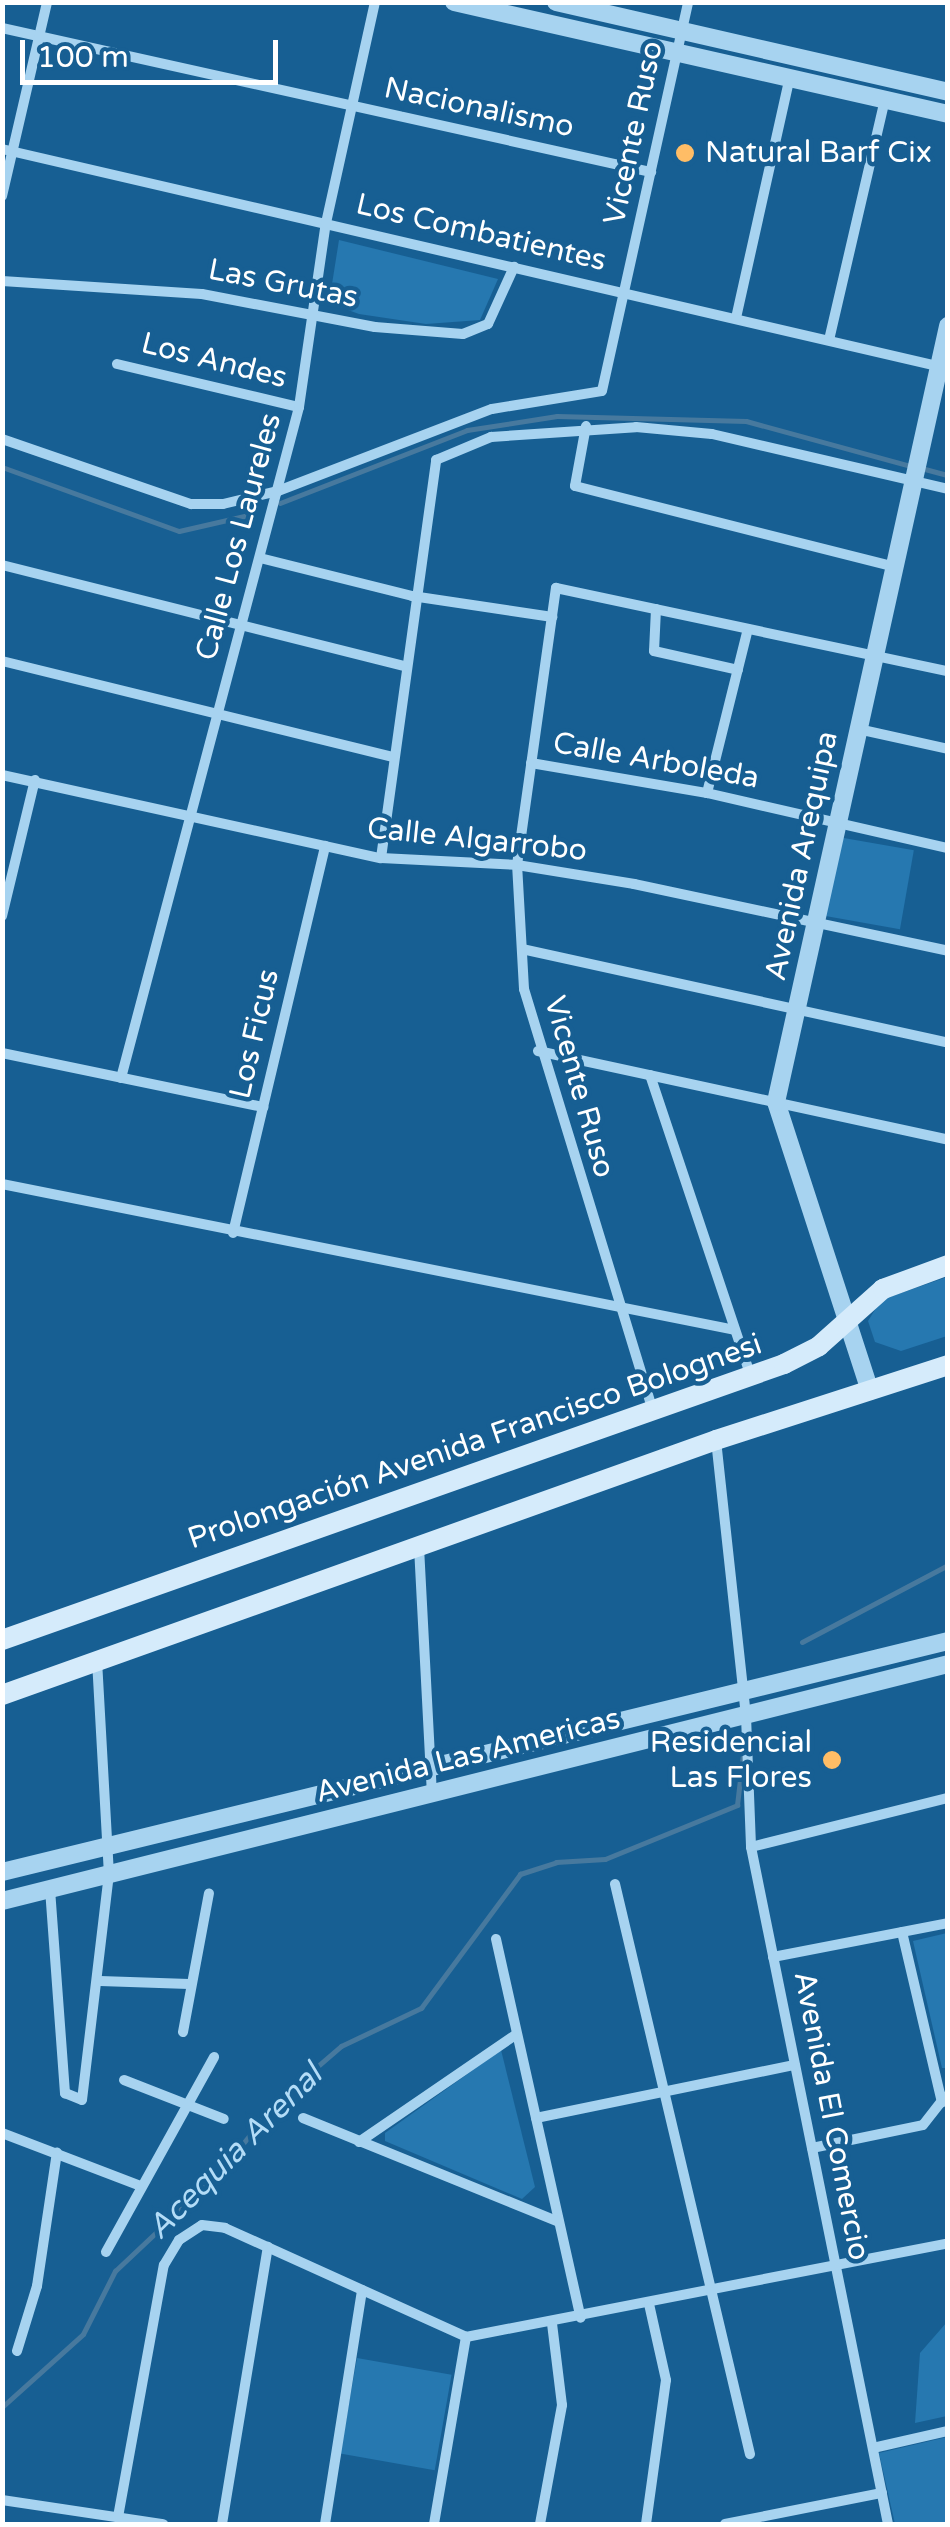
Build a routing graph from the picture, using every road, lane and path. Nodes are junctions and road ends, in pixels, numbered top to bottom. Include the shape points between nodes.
1 (47, 2) edge
2 (375, 2) edge
3 (454, 2) edge
4 (556, 2) edge
5 (688, 2) edge
6 (2, 28) edge
7 (681, 31) junction
8 (39, 37) junction
9 (676, 52) junction
10 (790, 77) junction
11 (948, 92) edge
12 (885, 99) junction
13 (352, 106) junction
14 (948, 114) edge
15 (8, 150) edge
16 (651, 172) junction
17 (2, 196) edge
18 (326, 222) junction
19 (514, 266) junction
20 (2, 281) edge
21 (626, 293) junction
22 (312, 314) junction
23 (736, 318) junction
24 (948, 326) edge
25 (829, 340) junction
26 (118, 364) dead end
27 (943, 367) edge
28 (299, 407) junction
29 (586, 426) junction
30 (2, 439) edge
31 (914, 476) junction
32 (948, 489) edge
33 (276, 496) junction
34 (260, 558) junction
35 (2, 565) edge
36 (894, 566) junction
37 (412, 596) junction
38 (656, 609) junction
39 (552, 617) junction
40 (242, 624) junction
41 (748, 628) junction
42 (874, 655) junction
43 (2, 661) edge
44 (404, 666) junction
45 (738, 670) junction
46 (948, 671) edge
47 (218, 714) junction
48 (858, 729) junction
49 (948, 749) edge
50 (393, 757) junction
51 (531, 763) junction
52 (2, 775) edge
53 (35, 780) junction
54 (708, 794) junction
55 (192, 812) junction
56 (838, 822) junction
57 (325, 846) junction
58 (948, 848) edge
59 (381, 858) junction
60 (517, 866) junction
61 (2, 916) edge
62 (816, 923) junction
63 (522, 949) junction
64 (948, 951) edge
65 (796, 1011) junction
66 (948, 1043) edge
67 (538, 1051) junction
68 (2, 1053) edge
69 (650, 1075) junction
70 (120, 1078) junction
71 (776, 1102) junction
72 (263, 1108) junction
73 (948, 1140) edge
74 (2, 1184) edge
75 (233, 1233) junction
76 (948, 1265) edge
77 (621, 1309) junction
78 (845, 1322) junction
79 (736, 1330) junction
80 (948, 1365) edge
81 (752, 1378) junction
82 (870, 1391) junction
83 (653, 1412) junction
84 (716, 1440) junction
85 (420, 1546) junction
86 (2, 1640) edge
87 (948, 1641) edge
88 (97, 1662) junction
89 (948, 1664) edge
90 (740, 1693) junction
91 (2, 1695) edge
92 (746, 1716) junction
93 (426, 1768) junction
94 (432, 1793) junction
95 (948, 1798) edge
96 (104, 1846) junction
97 (751, 1847) junction
98 (2, 1872) edge
99 (110, 1875) junction
100 (616, 1884) dead end
101 (50, 1890) junction
102 (209, 1892) dead end
103 (2, 1901) edge
104 (948, 1923) edge
105 (902, 1932) junction
106 (496, 1939) dead end
107 (773, 1957) junction
108 (100, 1981) junction
109 (189, 1984) junction
110 (184, 2032) dead end
111 (517, 2034) junction
112 (214, 2058) dead end
113 (795, 2065) junction
114 (124, 2080) dead end
115 (664, 2092) junction
116 (945, 2098) edge
117 (188, 2104) junction
118 (224, 2118) dead end
119 (303, 2118) dead end
120 (536, 2118) junction
121 (2, 2133) edge
122 (359, 2142) junction
123 (812, 2148) junction
124 (57, 2152) junction
125 (138, 2185) junction
126 (559, 2222) junction
127 (948, 2243) edge
128 (268, 2247) junction
129 (106, 2252) dead end
130 (836, 2266) junction
131 (362, 2290) junction
132 (710, 2292) junction
133 (650, 2304) junction
134 (580, 2318) junction
135 (552, 2324) junction
136 (466, 2338) junction
137 (17, 2351) dead end
138 (948, 2432) edge
139 (873, 2448) junction
140 (750, 2454) dead end
141 (882, 2493) junction
142 (2, 2500) edge
143 (118, 2518) junction
144 (772, 2519) edge
145 (163, 2524) edge
146 (222, 2524) edge
147 (325, 2524) edge
148 (434, 2524) edge
149 (540, 2524) edge
150 (646, 2524) edge
151 (725, 2524) edge
152 (888, 2524) edge

1 - 8 street
2 - 13 street, Calle Los Laureles
3 - 9 street
4 - 7 street
5 - 7 street, Vicente Ruso
6 - 8 street, Nacionalismo
7 - 9 street, Vicente Ruso
7 - 11 street
8 - 13 street, Nacionalismo
8 - 15 street
9 - 10 street
9 - 16 street, Vicente Ruso
10 - 12 street
10 - 23 street
12 - 14 street
12 - 25 street
13 - 16 street, Nacionalismo
13 - 18 street, Calle Los Laureles
15 - 17 street
15 - 18 street, Los Combatientes
16 - 21 street, Vicente Ruso
18 - 19 street, Los Combatientes
18 - 22 street, Calle Los Laureles
19 - 21 street, Los Combatientes
19 - 22 street, Las Grutas via 488,324 463,334 422,334
20 - 22 street, Las Grutas via 202,294
21 - 23 street, Los Combatientes
21 - 33 street, Vicente Ruso via 602,391 532,400 431,427 428,438
22 - 28 street, Calle Los Laureles
23 - 25 street, Los Combatientes
24 - 27 street, Avenida Arequipa
25 - 27 street, Los Combatientes
26 - 28 street, Los Andes
27 - 31 street, Avenida Arequipa
28 - 33 street, Calle Los Laureles
29 - 31 street via 712,434
29 - 36 street via 575,486
29 - 37 street via 491,437 436,460
30 - 33 street via 191,504
31 - 32 street
31 - 36 street, Avenida Arequipa
33 - 34 street, Calle Los Laureles
34 - 37 street
34 - 40 street, Calle Los Laureles
35 - 40 street
36 - 42 street, Avenida Arequipa
37 - 39 street
37 - 44 street
38 - 39 street, Vicente Ruso via 556,588
38 - 41 street
38 - 45 street via 654,651
39 - 51 street, Vicente Ruso
40 - 44 street
40 - 47 street, Calle Los Laureles
41 - 42 street
41 - 45 street
42 - 46 street
42 - 48 street, Avenida Arequipa
43 - 47 street
44 - 50 street
45 - 54 street
47 - 50 street
47 - 55 street, Calle Los Laureles
48 - 49 street
48 - 56 street, Avenida Arequipa
50 - 59 street
51 - 54 street, Calle Arboleda
51 - 60 street, Vicente Ruso
52 - 53 street, Calle Algarrobo
53 - 55 street, Calle Algarrobo
53 - 61 street
54 - 56 street, Calle Arboleda
55 - 57 street, Calle Algarrobo
55 - 70 street, Calle Los Laureles
56 - 58 street, Calle Arboleda
56 - 62 street, Avenida Arequipa
57 - 59 street, Calle Algarrobo
57 - 72 street, Los Ficus
59 - 60 street, Calle Algarrobo
60 - 62 street, Calle Algarrobo
60 - 63 street, Vicente Ruso
62 - 64 street, Calle Algarrobo
62 - 65 street, Avenida Arequipa
63 - 65 street
63 - 67 street, Vicente Ruso
65 - 66 street
65 - 71 street, Avenida Arequipa
67 - 69 street
67 - 77 street, Vicente Ruso
68 - 70 street
69 - 71 street
69 - 79 street
70 - 72 street
71 - 73 street
71 - 78 street, Avenida Arequipa
72 - 75 street, Los Ficus
74 - 75 street
75 - 77 street via 462,1270
76 - 78 main road, Prolongación Avenida Francisco Bolognesi via 883,1289
77 - 79 street
77 - 83 street, Vicente Ruso
78 - 81 main road, Prolongación Avenida Francisco Bolognesi via 806,1354
78 - 82 street, Avenida Arequipa
79 - 81 street
80 - 82 main road
81 - 83 main road, Prolongación Avenida Francisco Bolognesi
82 - 84 main road
83 - 86 main road, Prolongación Avenida Francisco Bolognesi
84 - 85 main road
84 - 90 street
85 - 88 main road
85 - 93 street
87 - 90 street, Avenida Las Americas
88 - 91 main road
88 - 96 street
89 - 92 street, Avenida Las Americas
90 - 92 street
90 - 93 street, Avenida Las Americas
92 - 94 street, Avenida Las Americas
92 - 97 street, Avenida El Comercio
93 - 94 street
93 - 96 street, Avenida Las Americas
94 - 99 street, Avenida Las Americas
95 - 97 street
96 - 98 street, Avenida Las Americas
96 - 99 street
97 - 107 street, Avenida El Comercio
99 - 101 street, Avenida Las Americas
99 - 108 street
100 - 115 street
101 - 103 street, Avenida Las Americas
101 - 108 street via 70,2098 85,2098
102 - 109 street
104 - 105 street
105 - 107 street
105 - 116 street
106 - 111 street
107 - 113 street, Avenida El Comercio
108 - 109 street
109 - 110 street
111 - 120 street
111 - 122 street
112 - 117 street
113 - 115 street
113 - 123 street, Avenida El Comercio
114 - 117 street
115 - 120 street
115 - 132 street
116 - 123 street via 923,2125
117 - 118 street
117 - 125 street
119 - 122 street
120 - 126 street
121 - 124 street
122 - 126 street
123 - 130 street, Avenida El Comercio
124 - 125 street
124 - 137 street via 36,2286
125 - 129 street
126 - 134 street
127 - 130 street
128 - 131 street
128 - 143 street via 202,2225 179,2240 164,2265
128 - 146 street
130 - 132 street
130 - 139 street, Avenida El Comercio
131 - 136 street
131 - 147 street
132 - 133 street
132 - 140 street
133 - 134 street
133 - 150 street via 666,2380
134 - 135 street
135 - 136 street
135 - 149 street via 562,2405
136 - 148 street
138 - 139 street
139 - 141 street, Avenida El Comercio
141 - 144 street
141 - 152 street, Avenida El Comercio
142 - 143 street
143 - 145 street
144 - 151 street

